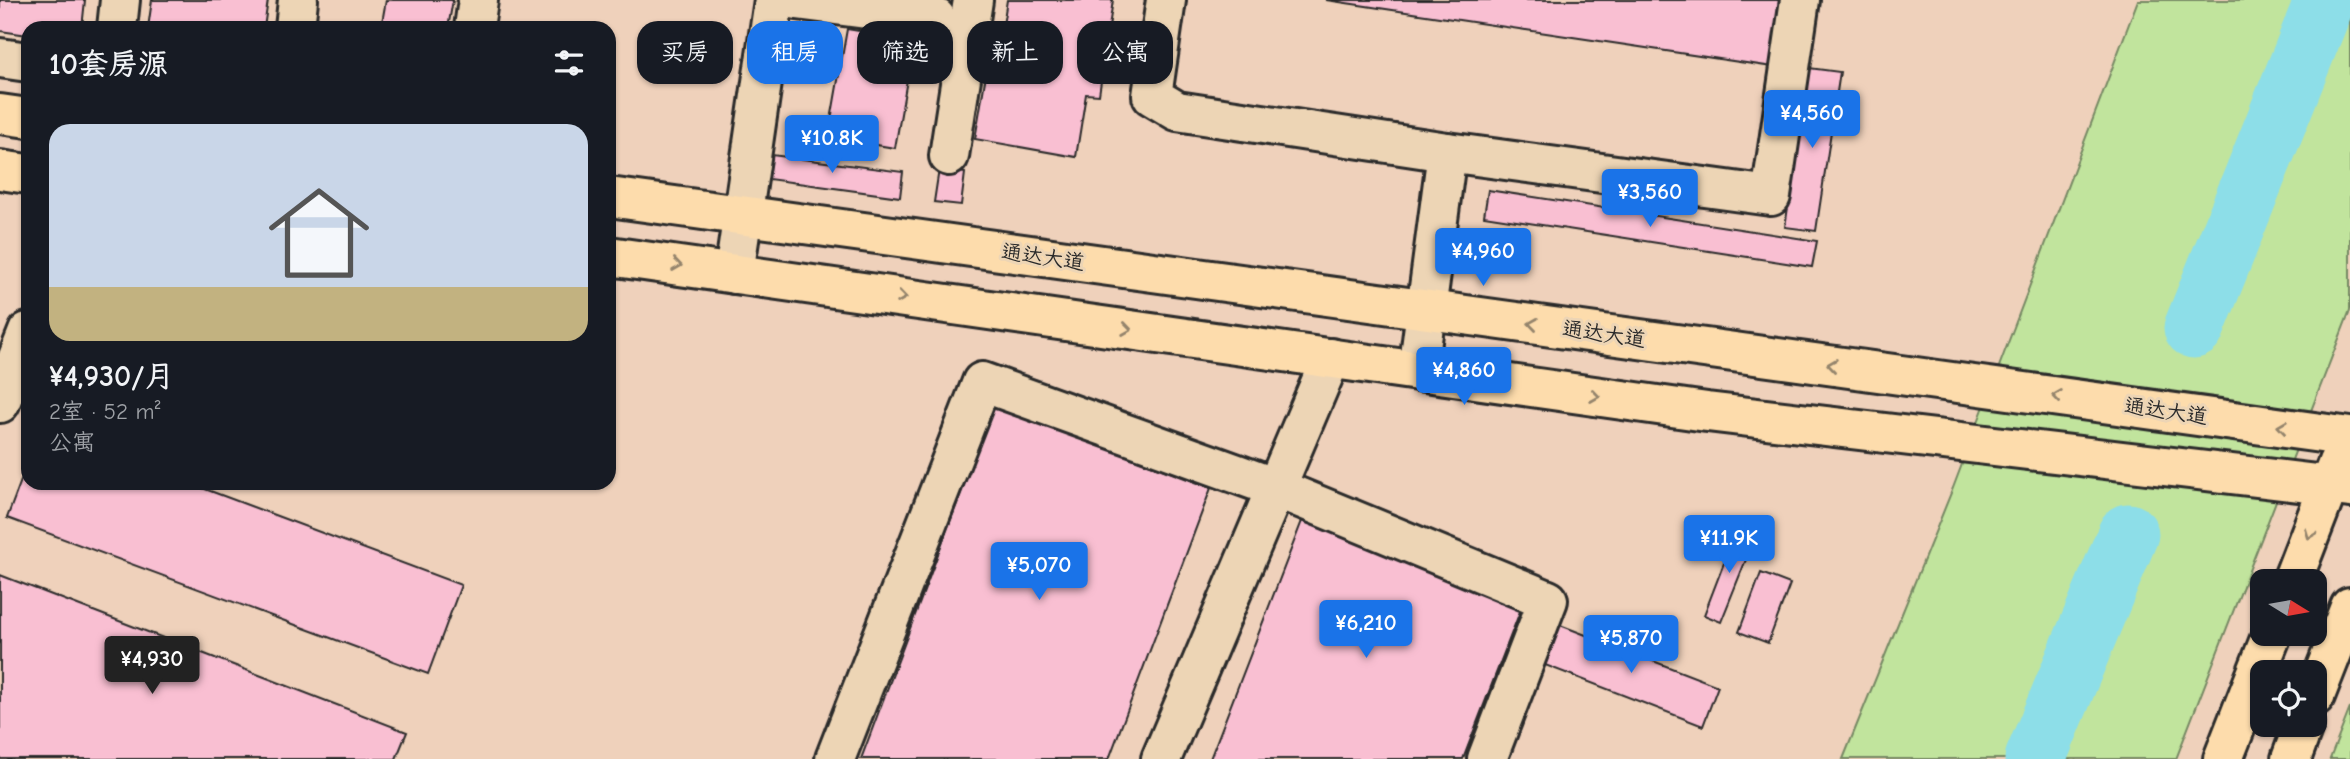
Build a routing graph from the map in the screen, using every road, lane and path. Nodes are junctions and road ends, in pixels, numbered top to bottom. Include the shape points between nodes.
1 (121, 0) edge
2 (298, 0) edge
3 (478, 0) edge
4 (774, 0) edge
5 (797, 0) edge
6 (973, 0) edge
7 (1166, 0) edge
8 (1800, 0) edge
9 (936, 18) dead end
10 (118, 21) edge
11 (296, 21) edge
12 (475, 21) edge
13 (0, 58) edge
14 (21, 61) edge
15 (0, 114) edge
16 (21, 117) edge
17 (1447, 152) junction
18 (949, 156) dead end
19 (0, 170) edge
20 (21, 173) edge
21 (616, 198) edge
22 (743, 216) junction
23 (616, 257) edge
24 (734, 274) junction
25 (1426, 310) junction
26 (21, 350) edge
27 (1331, 358) junction
28 (1418, 371) junction
29 (0, 403) edge
30 (2349, 435) edge
31 (2339, 487) edge
32 (1276, 488) junction
33 (2298, 569) edge
34 (2350, 607) edge
35 (2267, 646) edge
36 (2327, 665) edge
37 (2299, 737) edge
38 (835, 759) edge
39 (1161, 759) edge
40 (1487, 759) edge
41 (2223, 759) edge
42 (2291, 759) edge

1 - 10 lane
2 - 11 lane
3 - 12 lane
4 - 22 lane
5 - 9 lane
6 - 18 lane
7 - 17 lane via 1152,96 1177,111
8 - 17 lane via 1771,196
13 - 14 lane
15 - 16 main road
17 - 25 lane
19 - 20 main road
21 - 22 main road, 通达大道
22 - 24 lane
22 - 25 main road, 通达大道
23 -> 24 main road
24 -> 27 main road
25 - 28 lane
30 -> 25 main road, 通达大道
26 - 29 lane
27 - 28 main road
27 - 32 lane
28 -> 31 main road via 1707,412
30 - 31 main road
31 -> 33 main road
32 - 38 lane via 982,382
32 - 39 lane
32 - 40 lane via 1548,600
34 - 36 main road
35 - 41 main road
37 - 42 main road

